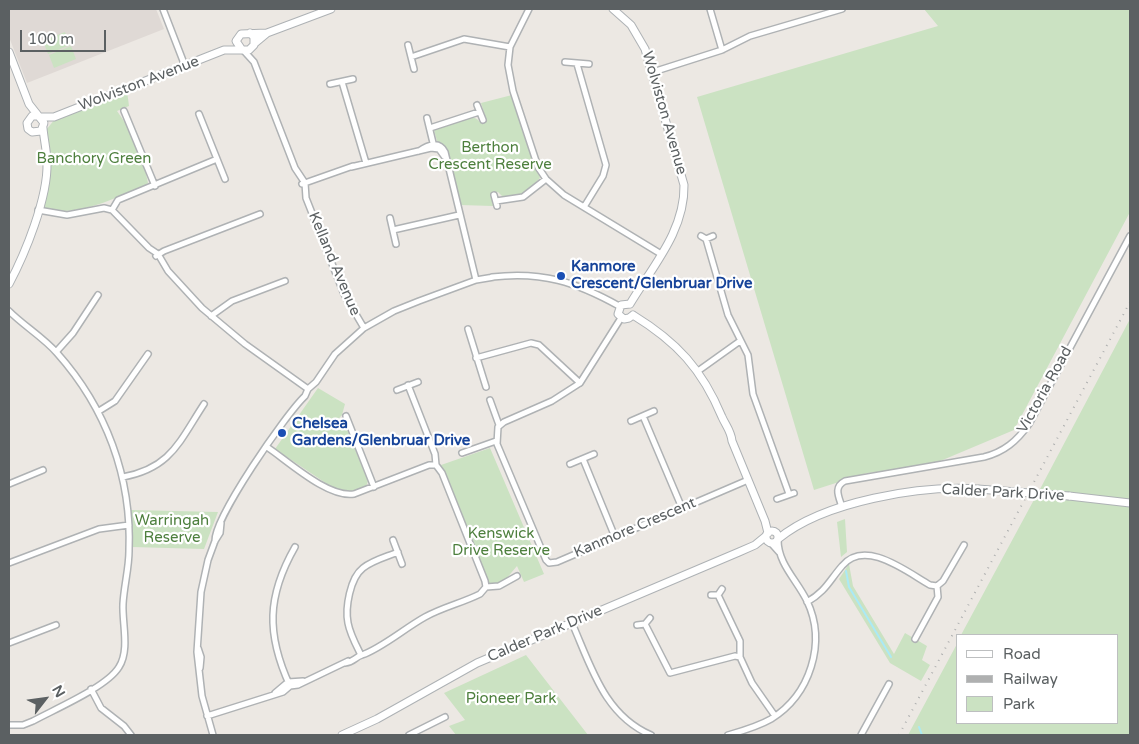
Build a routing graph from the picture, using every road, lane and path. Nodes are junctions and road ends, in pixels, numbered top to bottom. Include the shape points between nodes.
1 (163, 9) edge
2 (330, 9) edge
3 (529, 9) edge
4 (613, 9) edge
5 (710, 9) edge
6 (842, 9) edge
7 (250, 33) junction
8 (267, 34) junction
9 (237, 38) junction
10 (255, 44) junction
11 (408, 46) dead end
12 (510, 47) junction
13 (224, 50) junction
14 (243, 50) junction
15 (722, 50) junction
16 (9, 52) edge
17 (411, 57) junction
18 (254, 62) junction
19 (565, 62) dead end
20 (578, 64) junction
21 (589, 64) dead end
22 (185, 66) junction
23 (414, 69) dead end
24 (653, 72) junction
25 (353, 79) dead end
26 (342, 82) junction
27 (330, 84) dead end
28 (29, 104) junction
29 (477, 106) dead end
30 (125, 111) dead end
31 (479, 112) junction
32 (199, 114) dead end
33 (39, 117) junction
34 (54, 117) junction
35 (427, 118) dead end
36 (28, 120) junction
37 (483, 120) dead end
38 (43, 127) junction
39 (430, 128) junction
40 (32, 132) junction
41 (434, 146) junction
42 (45, 147) junction
43 (217, 159) junction
44 (366, 162) junction
45 (225, 179) dead end
46 (546, 179) junction
47 (303, 183) junction
48 (155, 186) junction
49 (496, 201) dead end
50 (584, 207) junction
51 (113, 208) junction
52 (38, 210) junction
53 (260, 214) dead end
54 (459, 215) junction
55 (390, 218) dead end
56 (393, 230) junction
57 (713, 236) dead end
58 (1130, 236) edge
59 (396, 244) dead end
60 (661, 254) junction
61 (158, 256) junction
62 (476, 278) junction
63 (285, 281) dead end
64 (9, 284) edge
65 (98, 295) dead end
66 (630, 304) junction
67 (619, 306) junction
68 (9, 312) edge
69 (633, 315) junction
70 (212, 316) junction
71 (621, 318) junction
72 (364, 328) junction
73 (468, 330) dead end
74 (740, 341) junction
75 (56, 352) junction
76 (148, 354) dead end
77 (476, 358) junction
78 (698, 371) junction
79 (418, 382) dead end
80 (580, 382) junction
81 (408, 385) junction
82 (486, 387) dead end
83 (307, 388) junction
84 (397, 390) dead end
85 (490, 400) dead end
86 (204, 404) dead end
87 (98, 411) junction
88 (654, 411) dead end
89 (643, 416) junction
90 (631, 421) dead end
91 (499, 425) junction
92 (335, 426) dead end
93 (496, 441) junction
94 (267, 447) junction
95 (462, 453) dead end
96 (594, 454) dead end
97 (583, 458) junction
98 (570, 464) dead end
99 (436, 465) junction
100 (43, 470) dead end
101 (123, 477) junction
102 (748, 480) junction
103 (9, 484) edge
104 (374, 487) junction
105 (776, 500) dead end
106 (1130, 502) edge
107 (842, 507) junction
108 (682, 508) junction
109 (129, 525) junction
110 (615, 537) junction
111 (772, 537) junction
112 (393, 540) dead end
113 (964, 545) dead end
114 (296, 547) dead end
115 (398, 552) junction
116 (9, 563) edge
117 (402, 564) dead end
118 (516, 576) dead end
119 (937, 586) junction
120 (486, 587) junction
121 (722, 589) dead end
122 (711, 595) dead end
123 (718, 595) junction
124 (808, 602) junction
125 (650, 618) dead end
126 (572, 623) junction
127 (645, 624) junction
128 (56, 625) dead end
129 (637, 625) dead end
130 (915, 639) dead end
131 (9, 643) edge
132 (360, 654) junction
133 (740, 657) junction
134 (289, 684) junction
135 (889, 684) dead end
136 (91, 689) junction
137 (207, 716) junction
138 (775, 716) junction
139 (446, 717) dead end
140 (9, 725) edge
141 (131, 735) edge
142 (213, 735) edge
143 (342, 735) edge
144 (409, 735) edge
145 (651, 735) edge
146 (728, 735) edge
147 (861, 735) edge

1 - 22 street
2 - 8 street
3 - 12 street
4 - 24 street, Wolviston Avenue via 639,35
5 - 15 street
6 - 15 street via 750,36
7 - 8 street
7 - 9 street
7 - 10 street
8 - 10 street
9 - 13 street, Wolviston Avenue
9 - 14 street via 237,44
10 - 14 street via 249,50
10 - 18 street, Kelland Avenue
11 - 17 street
12 - 17 street via 464,39
12 - 46 street via 508,65 513,91 534,157
13 - 14 street, Wolviston Avenue
13 - 22 street, Wolviston Avenue
14 - 18 street, Kelland Avenue
15 - 24 street
16 - 28 street
17 - 23 street
18 - 47 street, Kelland Avenue via 297,179
19 - 20 street
20 - 21 street
20 - 50 street via 606,165
22 - 34 street, Wolviston Avenue
24 - 60 street, Wolviston Avenue via 684,185 679,220
25 - 26 street
26 - 27 street
26 - 44 street
28 - 33 street
28 - 36 street
29 - 31 street
30 - 48 street
31 - 37 street
31 - 39 street
32 - 43 street
33 - 34 street, Wolviston Avenue
33 - 36 street via 32,116
33 - 38 street
34 - 38 street, Wolviston Avenue
35 - 39 street
36 - 40 street via 28,128
38 - 40 street via 39,132
38 - 42 street
39 - 41 street
40 - 42 street
41 - 44 street
41 - 54 street via 446,161
42 - 52 street via 47,174
43 - 45 street
43 - 48 street
44 - 47 street
46 - 49 street via 523,197
46 - 50 street
47 - 72 street, Kelland Avenue via 302,191 344,294
48 - 51 street via 122,198
50 - 60 street
51 - 52 street via 67,215
51 - 61 street via 148,250
52 - 64 street via 23,258
53 - 61 street
54 - 56 street
54 - 62 street
55 - 56 street
56 - 59 street
57 - 74 street via 704,238 724,305
58 - 107 street, Victoria Road via 1018,439 997,453 978,459 845,481 837,490
60 - 66 street, Wolviston Avenue
61 - 70 street via 162,267 203,313
62 - 67 street via 525,275 550,278 589,289
62 - 72 street via 394,310
63 - 70 street via 232,301
65 - 75 street
66 - 67 street
66 - 69 street
67 - 71 street
68 - 75 street
69 - 71 street
69 - 78 street via 669,339
70 - 83 street via 215,324
71 - 80 street
72 - 83 street via 335,354
73 - 77 street
74 - 78 street
74 - 105 street via 748,355 753,394 792,494
75 - 87 street
76 - 87 street via 116,401
77 - 80 street via 522,344 539,345
77 - 82 street
78 - 102 street
79 - 81 street
80 - 91 street via 552,401
81 - 84 street
81 - 99 street via 435,454
83 - 94 street
85 - 91 street
86 - 101 street via 162,463 141,474
87 - 101 street via 113,443
88 - 89 street
89 - 90 street
89 - 108 street
91 - 93 street
92 - 104 street via 346,418
93 - 95 street
93 - 110 street, Kanmore Crescent via 547,562 558,562
94 - 104 street via 344,496
94 - 137 street via 239,486 215,531 201,592 197,658
96 - 97 street
97 - 98 street
97 - 110 street
99 - 104 street
99 - 120 street via 442,473
100 - 103 street
101 - 109 street
102 - 108 street, Kanmore Crescent
102 - 111 street
106 - 107 street, Calder Park Drive, bridge via 978,489 909,491
107 - 111 street, Calder Park Drive
108 - 110 street, Kanmore Crescent
109 - 116 street via 99,529
109 - 136 street via 123,656 114,674
111 - 124 street
111 - 126 street, Calder Park Drive
112 - 115 street
113 - 119 street
114 - 134 street via 276,587 272,618 276,649
115 - 117 street
115 - 132 street via 362,569 353,583 347,615
118 - 120 street via 499,586
119 - 124 street via 879,558 862,555 846,561 823,592
119 - 130 street via 938,597
120 - 132 street via 480,594 428,615 372,652
121 - 123 street
122 - 123 street
123 - 133 street via 740,641
124 - 138 street via 815,637 812,663 794,699
125 - 127 street
126 - 143 street, Calder Park Drive via 464,669 377,719
126 - 145 street via 602,692 622,717
127 - 129 street
127 - 133 street via 670,673
128 - 131 street
132 - 134 street via 352,662 298,685
133 - 138 street via 752,683
134 - 137 street via 283,692
135 - 147 street
136 - 140 street via 33,721
136 - 141 street via 101,708
137 - 142 street
138 - 146 street via 753,728
139 - 144 street

